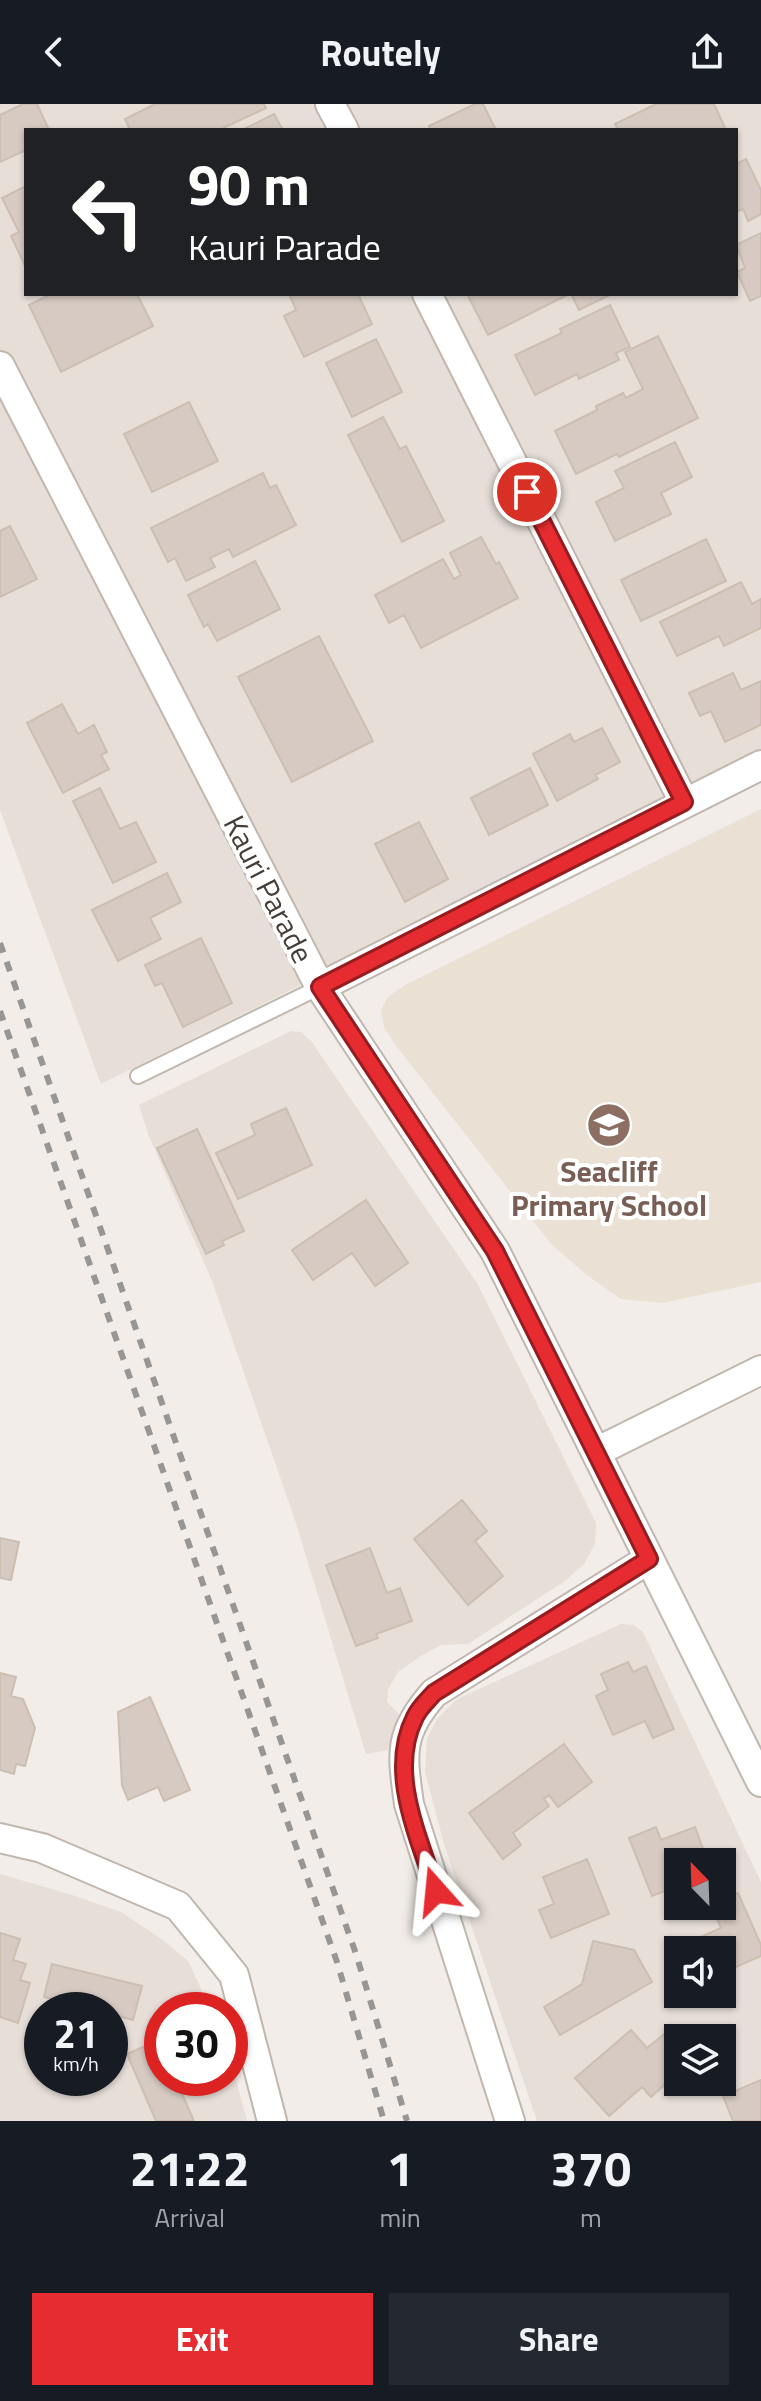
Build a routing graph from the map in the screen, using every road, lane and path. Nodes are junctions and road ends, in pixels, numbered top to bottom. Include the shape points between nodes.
1 (330, 104) edge
2 (343, 128) edge
3 (428, 296) edge
4 (0, 366) edge
5 (761, 765) edge
6 (684, 802) junction
7 (320, 987) junction
8 (138, 1076) dead end
9 (761, 1370) edge
10 (596, 1452) junction
11 (649, 1559) junction
12 (761, 1782) edge
13 (0, 1838) edge
14 (272, 2121) edge
15 (510, 2121) edge

1 - 2 street
3 - 6 street
4 - 7 street, Kauri Parade
5 - 6 street
6 - 7 street
7 - 8 lane
7 - 10 street, Kauri Parade via 495,1251
9 - 10 street
10 - 11 street, Kauri Parade
11 - 12 street, Kauri Parade
11 - 15 street via 434,1693 416,1714 407,1737 403,1759 409,1804
13 - 14 street via 42,1848 178,1906 234,1975

